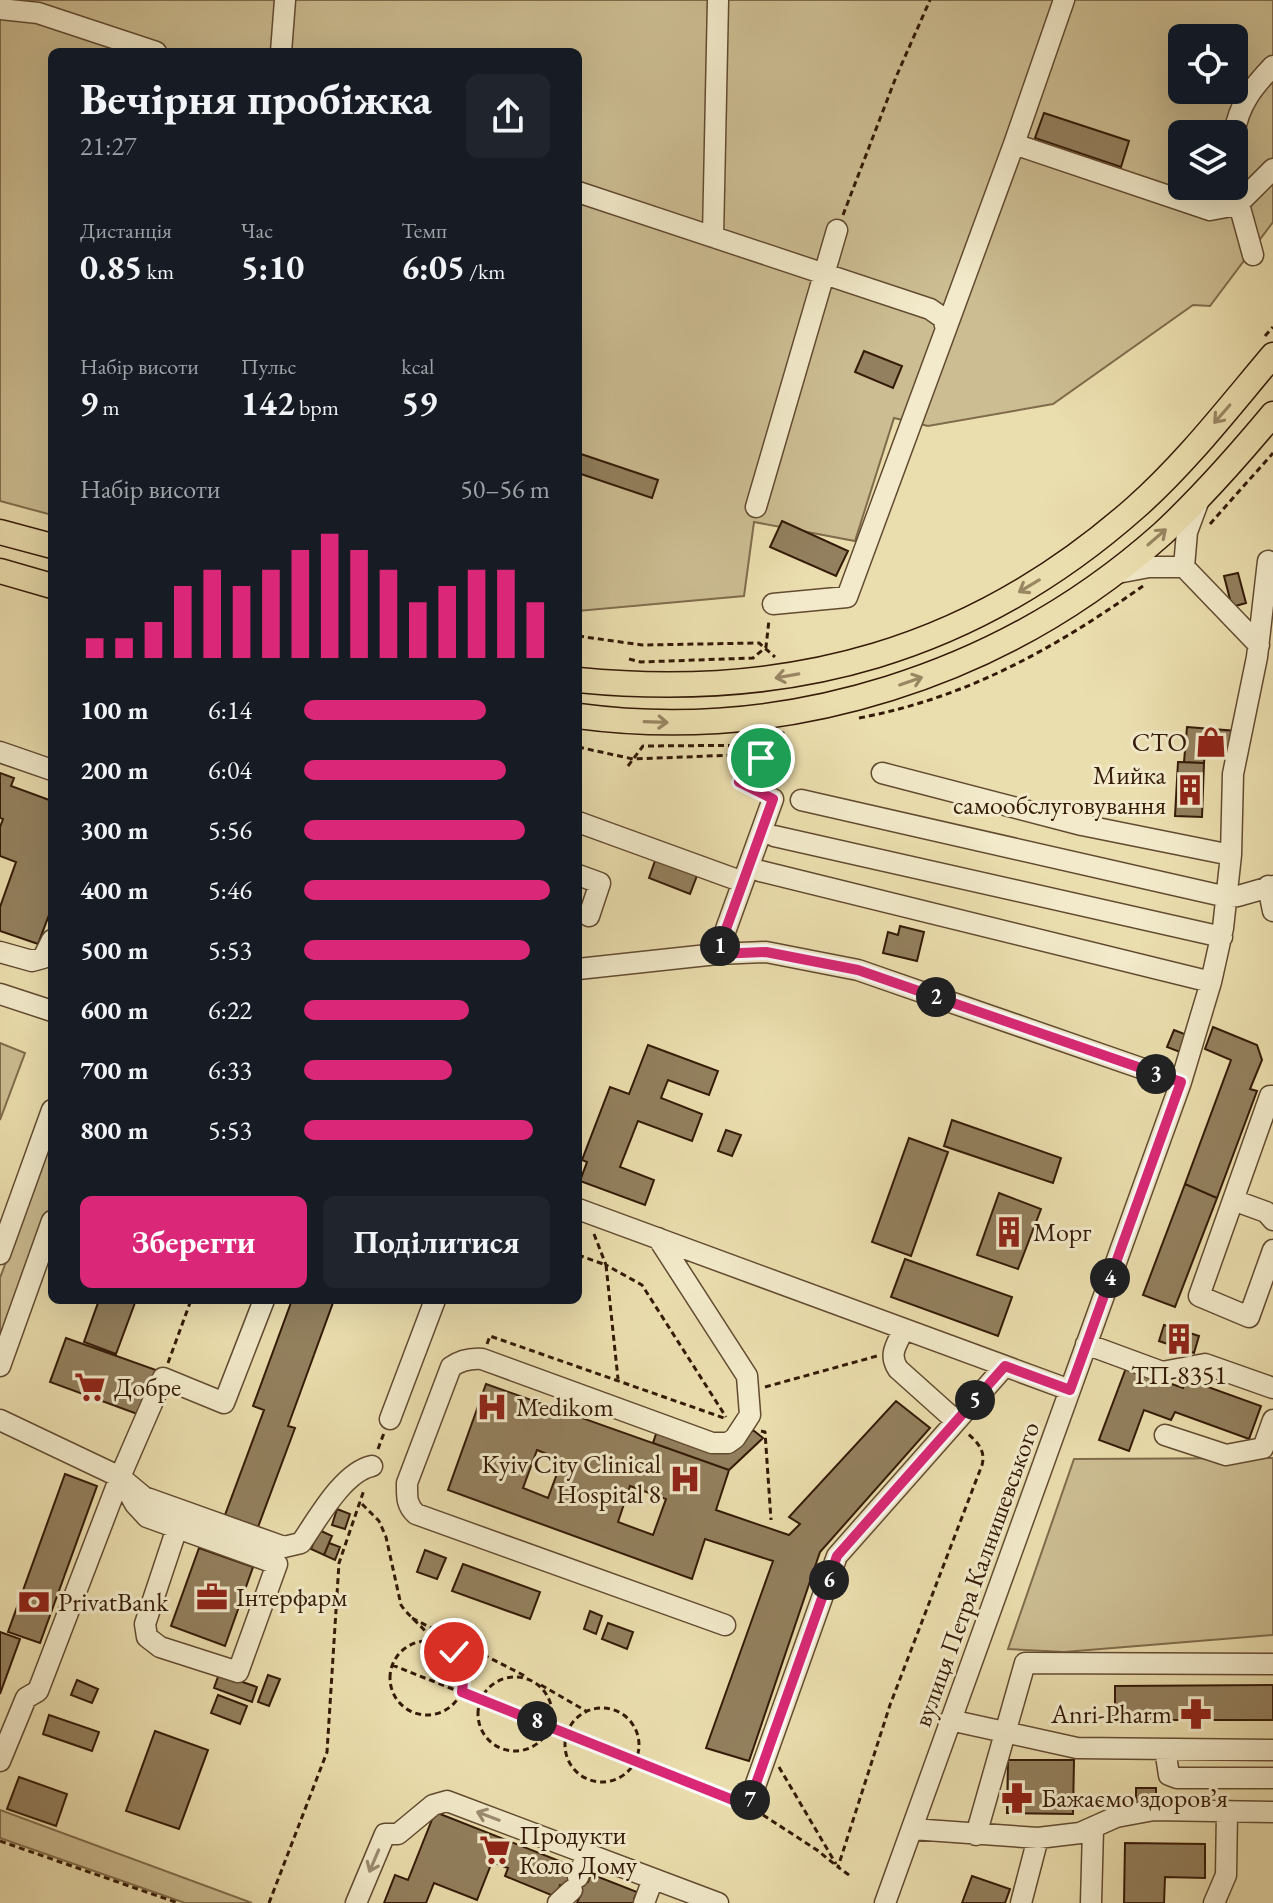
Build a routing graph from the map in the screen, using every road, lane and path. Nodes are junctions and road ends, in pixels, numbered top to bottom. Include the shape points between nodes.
1 (285, 0) edge
2 (718, 0) edge
3 (930, 0) edge
4 (1064, 0) edge
5 (0, 9) edge
6 (144, 48) edge
7 (281, 48) edge
8 (1273, 66) edge
9 (1236, 120) edge
10 (1014, 144) junction
11 (1273, 169) edge
12 (1248, 186) edge
13 (582, 193) edge
14 (1168, 196) edge
15 (1180, 200) edge
16 (1227, 200) edge
17 (1236, 200) edge
18 (837, 230) joint
19 (713, 237) junction
20 (1253, 255) dead end
21 (826, 274) junction
22 (1273, 327) edge
23 (946, 329) junction
24 (1268, 347) edge
25 (1273, 414) edge
26 (1200, 497) junction
27 (756, 507) dead end
28 (0, 532) edge
29 (48, 545) edge
30 (1268, 561) dead end
31 (1184, 567) junction
32 (0, 571) edge
33 (1112, 574) junction
34 (48, 585) edge
35 (773, 604) joint
36 (582, 637) edge
37 (1259, 645) junction
38 (766, 647) junction
39 (777, 658) dead end
40 (629, 659) dead end
41 (582, 680) edge
42 (582, 716) edge
43 (784, 745) dead end
44 (0, 752) edge
45 (761, 758) dead end
46 (628, 766) dead end
47 (48, 769) edge
48 (882, 773) dead end
49 (773, 799) joint
50 (801, 800) dead end
51 (582, 823) edge
52 (774, 836) dead end
53 (1231, 855) junction
54 (582, 876) edge
55 (752, 876) junction
56 (1270, 886) edge
57 (1227, 897) junction
58 (1273, 911) edge
59 (589, 916) dead end
60 (1222, 937) junction
61 (48, 948) edge
62 (0, 952) edge
63 (717, 954) junction
64 (582, 969) edge
65 (1211, 982) junction
66 (0, 994) edge
67 (48, 1012) edge
68 (1181, 1082) junction
69 (1273, 1096) edge
70 (48, 1121) edge
71 (1233, 1200) junction
72 (582, 1211) edge
73 (1273, 1220) edge
74 (48, 1232) edge
75 (658, 1238) junction
76 (1273, 1250) edge
77 (0, 1254) edge
78 (582, 1256) edge
79 (606, 1265) junction
80 (190, 1304) edge
81 (262, 1304) edge
82 (433, 1304) edge
83 (904, 1329) junction
84 (490, 1336) dead end
85 (1086, 1344) junction
86 (893, 1351) junction
87 (0, 1366) edge
88 (1005, 1366) junction
89 (163, 1378) junction
90 (618, 1381) junction
91 (1273, 1388) edge
92 (1070, 1390) junction
93 (748, 1392) junction
94 (397, 1399) junction
95 (432, 1414) junction
96 (390, 1419) joint
97 (0, 1420) edge
98 (1273, 1420) edge
99 (956, 1421) junction
100 (734, 1422) junction
101 (1165, 1435) dead end
102 (372, 1466) junction
103 (120, 1477) junction
104 (361, 1503) junction
105 (771, 1520) dead end
106 (177, 1528) junction
107 (412, 1618) junction
108 (725, 1625) dead end
109 (433, 1641) junction
110 (1273, 1664) edge
111 (392, 1665) junction
112 (462, 1692) junction
113 (480, 1699) junction
114 (586, 1711) junction
115 (950, 1720) junction
116 (550, 1726) junction
117 (567, 1733) junction
118 (1006, 1734) junction
119 (768, 1749) junction
120 (1165, 1749) junction
121 (1273, 1750) edge
122 (637, 1760) junction
123 (0, 1761) edge
124 (1273, 1778) edge
125 (748, 1806) junction
126 (1227, 1812) junction
127 (1273, 1812) edge
128 (912, 1829) junction
129 (1093, 1829) junction
130 (976, 1835) junction
131 (1038, 1838) junction
132 (0, 1841) edge
133 (587, 1854) junction
134 (838, 1867) junction
135 (849, 1875) dead end
136 (653, 1879) junction
137 (570, 1890) edge
138 (178, 1903) edge
139 (269, 1903) edge
140 (356, 1903) edge
141 (644, 1903) edge
142 (718, 1903) edge
143 (885, 1903) edge
144 (1021, 1903) edge
145 (1091, 1903) edge
146 (1214, 1903) edge

1 - 7 street
2 - 19 street
3 - 18 path
4 - 10 street
5 - 6 street via 38,13
8 - 9 street via 1248,92
10 - 14 street
10 - 23 street
11 - 12 street
13 - 19 street
15 - 16 street via 1210,210
17 - 20 street
18 - 21 street
19 - 21 street
21 - 23 street via 930,309 943,318
21 - 27 street
22 - 24 path
23 - 35 street via 847,597
24 -> 41 main road via 1190,452 1136,507 1079,554 972,619 872,657 757,681 693,686
25 - 26 main road
26 - 31 street via 1187,532
33 -> 26 main road
28 - 29 main road
30 - 37 street, вулиця Петра Калнишевського
31 - 33 street
31 - 37 street
32 - 34 main road
42 -> 33 main road via 714,722 816,708 888,689 959,665 1021,634
35 - 38 path
36 - 38 path via 642,645
37 - 53 street, вулиця Петра Калнишевського via 1233,774
38 - 39 path
38 - 40 path via 753,658
43 - 46 path via 643,746
44 - 47 street
45 - 49 path via 764,769 739,782
48 - 53 street via 1082,825
49 - 55 street
50 - 57 street
51 - 55 street
52 - 60 street
53 - 57 street, вулиця Петра Калнишевського
54 - 59 street via 600,883
55 - 63 street
55 - 65 street
56 - 57 street
56 - 58 street
57 - 60 street, вулиця Петра Калнишевського
60 - 65 street, вулиця Петра Калнишевського
61 - 62 street via 43,958 32,961
63 - 64 street
63 - 68 street via 766,952 858,970
65 - 68 street, вулиця Петра Калнишевського
66 - 67 street
68 - 85 street, вулиця Петра Калнишевського
69 - 71 street
70 - 77 street
71 - 73 street via 1266,1212
71 - 76 street via 1199,1296 1249,1317
72 - 75 street
72 - 79 path
74 - 87 street
75 - 83 street
75 - 93 street via 747,1376
78 - 79 path
79 - 90 path
79 - 100 path via 642,1285
80 - 89 path
81 - 89 street via 224,1403
82 - 94 street
83 - 86 street
83 - 88 street
84 - 90 path
85 - 91 street via 1162,1372 1205,1364
85 - 92 street, вулиця Петра Калнишевського
86 - 93 path
86 - 99 street via 898,1369
88 - 92 street
88 - 99 street
89 - 103 street
90 - 100 path
92 - 115 street, вулиця Петра Калнишевського
93 - 100 path
93 - 100 street via 750,1415
94 - 95 street
94 - 96 street
95 - 100 street via 451,1367 472,1358 712,1443 728,1443
95 - 108 street via 407,1483 409,1507 416,1514
96 - 102 path
97 - 103 street
98 - 101 street via 1263,1448 1226,1455
99 - 119 street via 837,1556
99 - 134 path via 982,1450 982,1465 890,1705
100 - 105 path via 765,1432
102 - 103 street via 360,1468 333,1496 301,1543 284,1547 144,1497
102 - 104 path
103 - 106 street via 147,1517
103 - 123 street via 38,1691 26,1698
104 - 107 path via 379,1521 401,1605
104 - 139 path via 339,1563 327,1752
106 - 106 street via 277,1564 238,1672 160,1647 147,1637 145,1624
107 - 109 path
107 - 114 path
109 - 111 path via 405,1648
109 - 112 path via 461,1661
110 - 118 street via 1025,1663
111 - 112 path
111 - 112 path via 391,1688 414,1713 447,1710
112 - 113 path
113 - 116 path
113 - 116 path via 493,1684 523,1678 547,1696
113 - 116 path via 478,1723 501,1749 535,1745
114 - 117 path
114 - 122 path via 608,1708 628,1718 639,1738
115 - 118 street
115 - 128 street, вулиця Петра Калнишевського
116 - 117 path
117 - 122 path
117 - 122 path via 571,1766 589,1780 622,1777
118 - 120 street via 1077,1748
118 - 130 street
119 - 125 street
119 - 134 path
120 - 121 street
120 - 124 street via 1169,1775 1177,1778
122 - 125 path
125 - 134 path
126 - 127 street
126 - 129 street via 1154,1810 1116,1817
126 - 146 street via 1226,1875
128 - 130 street
128 - 143 street, вулиця Петра Калнишевського
129 - 131 street
129 - 145 street
130 - 131 street
131 - 144 street
132 - 138 path
133 - 136 street
133 - 137 street
133 -> 140 street via 447,1801 433,1805 398,1834 385,1834
134 - 135 path
136 - 141 street
136 - 142 street

